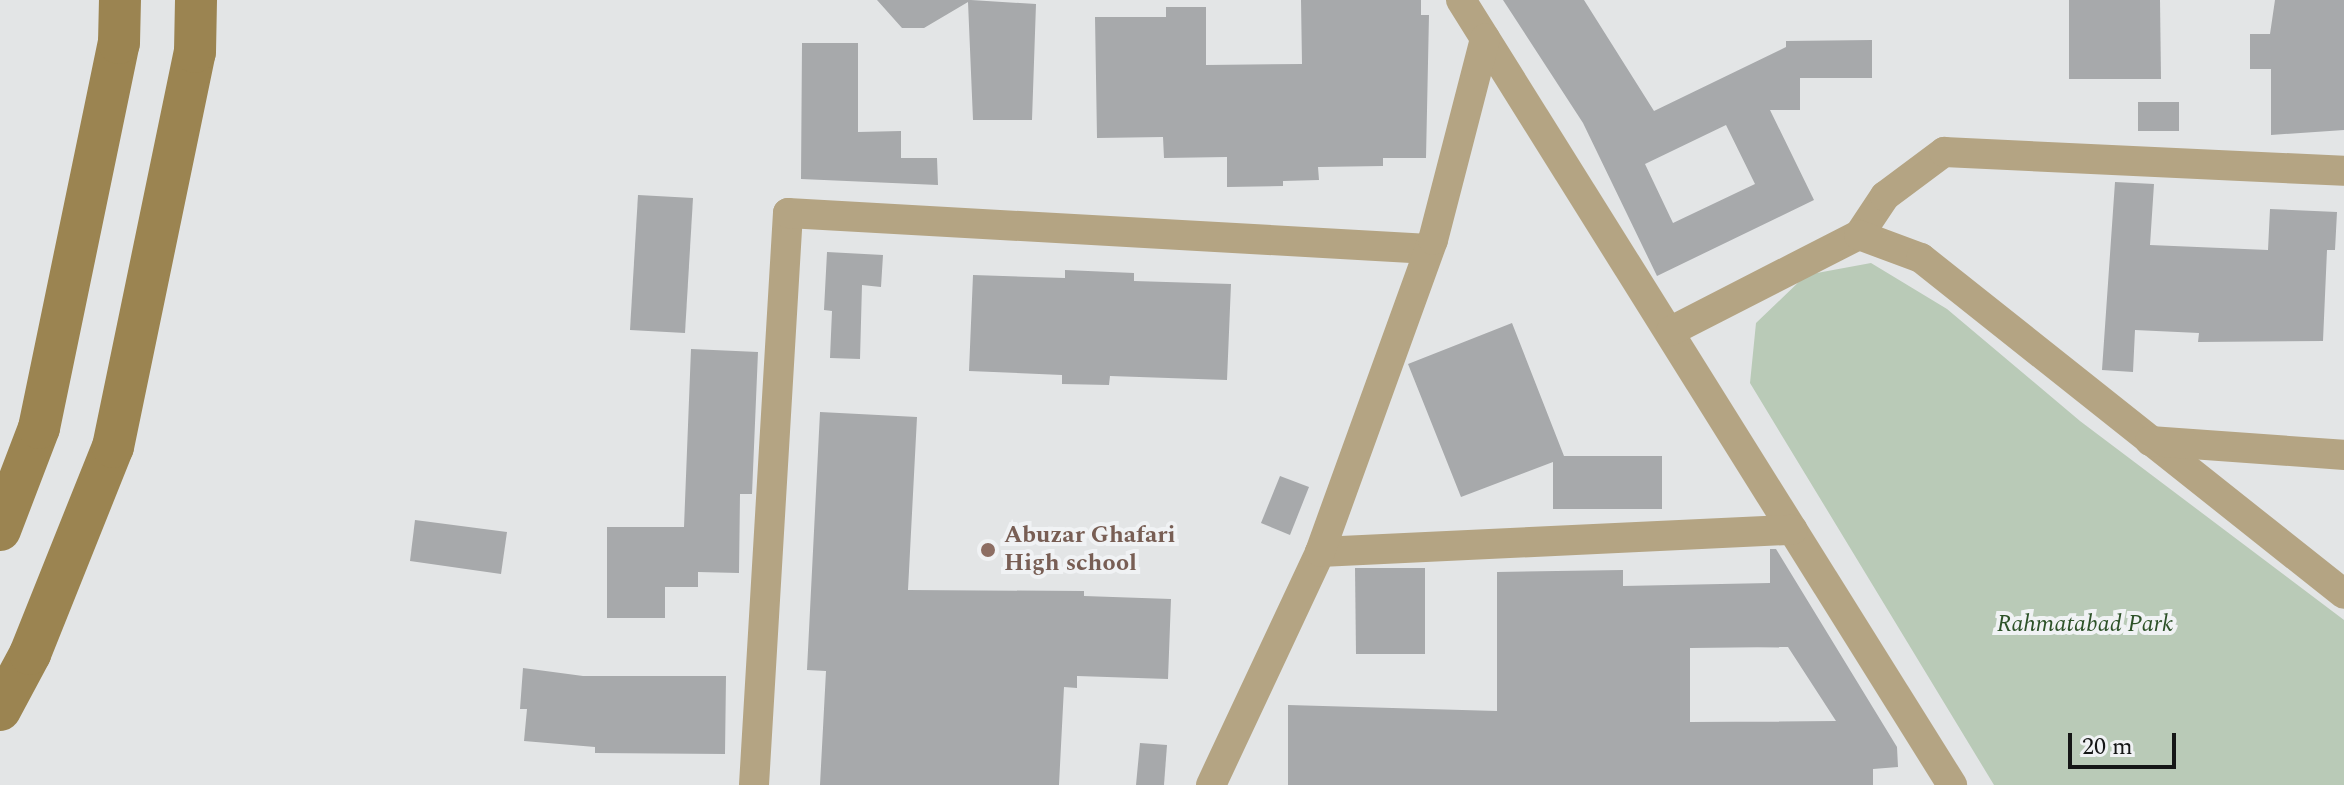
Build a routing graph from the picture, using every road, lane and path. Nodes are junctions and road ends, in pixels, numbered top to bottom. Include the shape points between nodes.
1 (120, 0) edge
2 (196, 0) edge
3 (1461, 0) edge
4 (1485, 39) junction
5 (2344, 171) edge
6 (1859, 235) junction
7 (1429, 249) junction
8 (1671, 331) junction
9 (2150, 441) junction
10 (2344, 455) edge
11 (0, 530) edge
12 (1792, 530) junction
13 (1320, 552) junction
14 (2344, 594) edge
15 (0, 710) edge
16 (754, 785) edge
17 (1211, 785) edge
18 (1952, 785) edge

1 - 11 main road via 119,43 39,428
2 - 15 main road via 195,52 113,447 30,654
3 - 4 street
4 - 7 street
4 - 8 street
5 - 6 street via 1944,152 1885,196
6 - 8 street
6 - 9 street via 1921,258
7 - 13 street
7 - 16 street via 788,213
8 - 12 street
9 - 10 street
9 - 14 street
12 - 13 street
12 - 18 street
13 - 17 street

